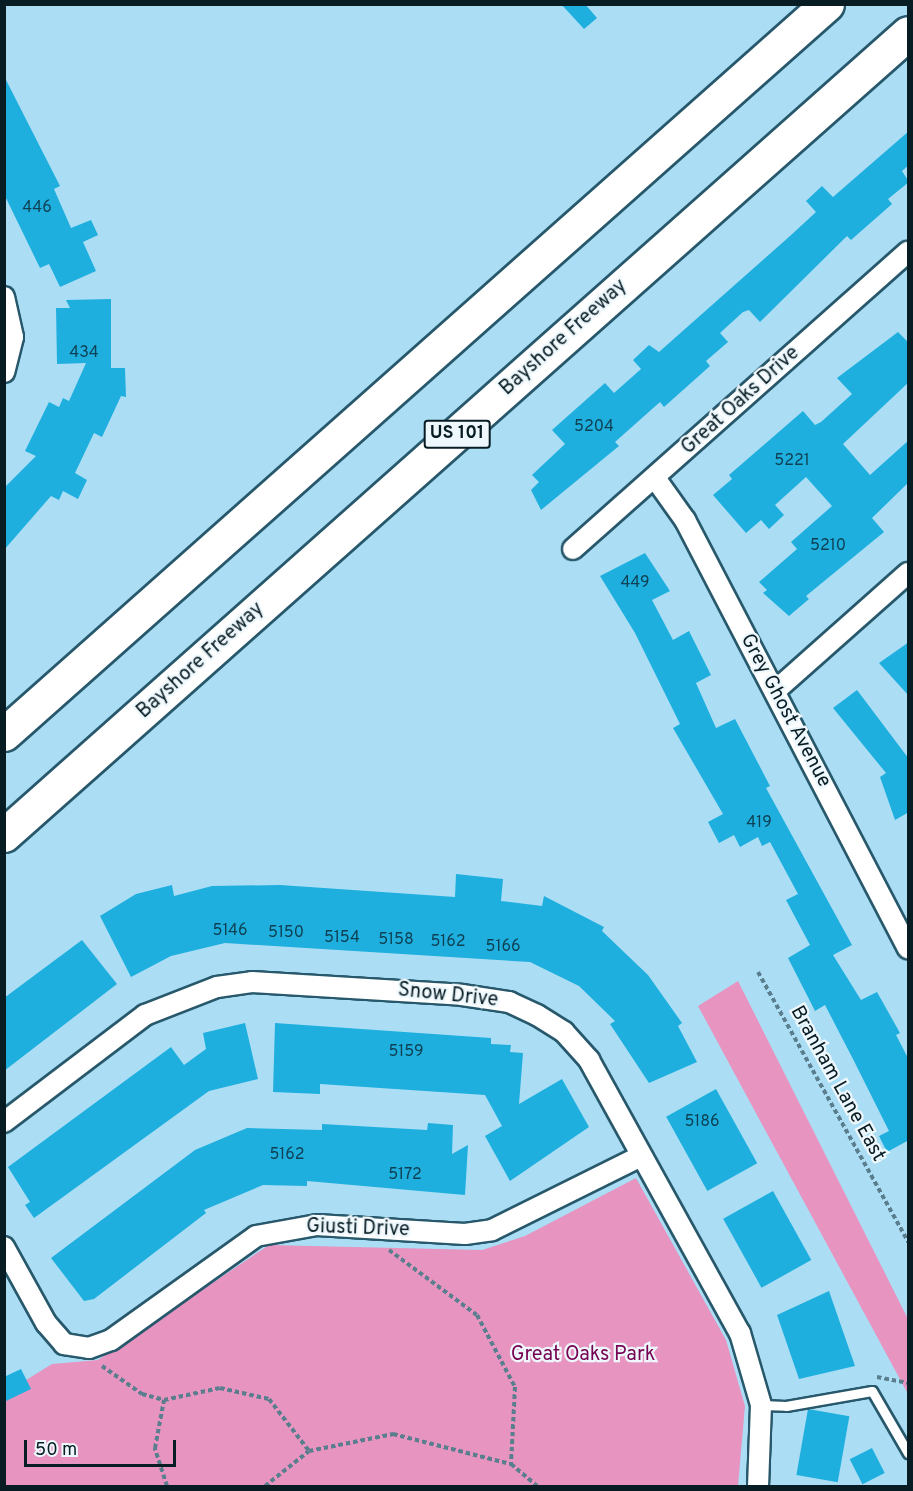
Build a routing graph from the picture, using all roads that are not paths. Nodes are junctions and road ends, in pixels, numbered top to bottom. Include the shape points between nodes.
1 (827, 4) edge
2 (909, 33) edge
3 (909, 252) edge
4 (4, 297) edge
5 (4, 372) edge
6 (654, 478) junction
7 (573, 549) dead end
8 (909, 573) edge
9 (775, 691) junction
10 (4, 734) edge
11 (4, 835) edge
12 (909, 949) edge
13 (4, 1122) edge
14 (640, 1156) junction
15 (4, 1247) edge
16 (761, 1406) junction
17 (908, 1453) edge
18 (758, 1486) edge

1 - 10 highway
2 - 11 highway, Bayshore Freeway / US 101
3 - 6 street, Great Oaks Drive
4 - 5 street via 13,337
6 - 7 street, Great Oaks Drive
6 - 9 street, Grey Ghost Avenue via 685,520
8 - 9 street
9 - 12 street, Grey Ghost Avenue
13 - 14 street, Snow Drive via 145,1015 217,987 264,983 462,994 518,1007 564,1032 589,1060
14 - 15 street, Giusti Drive via 492,1230 465,1234 317,1225 256,1236 111,1340 89,1348 64,1344 46,1323
14 - 16 street, Snow Drive via 740,1333
16 - 17 lane via 786,1406 872,1391
16 - 18 street, Snow Drive

